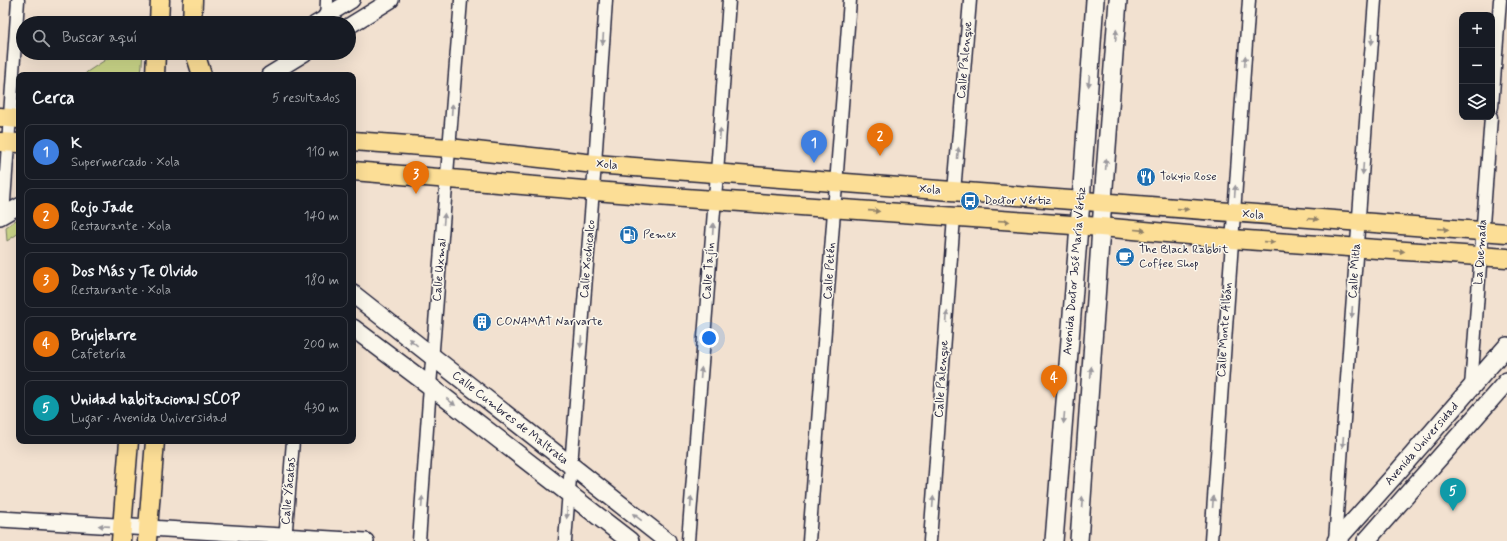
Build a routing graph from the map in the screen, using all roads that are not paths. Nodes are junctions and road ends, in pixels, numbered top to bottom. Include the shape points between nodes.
1 (18, 0) edge
2 (160, 0) edge
3 (193, 0) edge
4 (327, 0) edge
5 (352, 0) edge
6 (391, 0) edge
7 (461, 0) edge
8 (606, 0) edge
9 (729, 0) edge
10 (850, 0) edge
11 (970, 0) edge
12 (1095, 0) edge
13 (1118, 0) edge
14 (1249, 0) edge
15 (1375, 0) edge
16 (1500, 0) edge
17 (17, 16) edge
18 (159, 16) edge
19 (192, 16) edge
20 (323, 16) edge
21 (329, 16) edge
22 (356, 22) edge
23 (16, 30) edge
24 (156, 60) edge
25 (197, 60) edge
26 (294, 60) edge
27 (155, 72) edge
28 (201, 72) edge
29 (275, 72) edge
30 (1494, 84) edge
31 (10, 118) edge
32 (1491, 120) edge
33 (356, 142) edge
34 (9, 143) edge
35 (450, 148) junction
36 (596, 164) junction
37 (356, 171) edge
38 (717, 173) junction
39 (447, 178) junction
40 (837, 183) junction
41 (593, 191) junction
42 (954, 192) junction
43 (715, 200) junction
44 (1081, 202) junction
45 (1103, 203) junction
46 (16, 208) edge
47 (835, 209) junction
48 (1234, 213) junction
49 (1, 217) edge
50 (954, 217) junction
51 (1359, 223) junction
52 (1079, 225) junction
53 (1101, 227) junction
54 (1483, 232) junction
55 (1507, 233) edge
56 (1232, 239) junction
57 (1357, 248) junction
58 (1481, 256) junction
59 (1507, 258) edge
60 (356, 296) edge
61 (356, 330) edge
62 (1507, 346) edge
63 (432, 357) junction
64 (1507, 381) edge
65 (430, 386) junction
66 (1471, 387) junction
67 (129, 444) edge
68 (155, 444) edge
69 (293, 444) edge
70 (571, 465) junction
71 (568, 494) junction
72 (0, 519) edge
73 (122, 534) edge
74 (147, 535) edge
75 (285, 539) edge
76 (366, 541) edge
77 (420, 541) edge
78 (565, 541) edge
79 (630, 541) edge
80 (667, 541) edge
81 (688, 541) edge
82 (809, 541) edge
83 (930, 541) edge
84 (1054, 541) edge
85 (1079, 541) edge
86 (1211, 541) edge
87 (1336, 541) edge
88 (1366, 541) edge

1 - 17 street
2 - 18 main road
3 - 19 main road
4 - 20 street
5 - 21 street
6 - 22 street
35 -> 7 street, Calle Uxmal
8 -> 36 street, Calle Xochicalco
38 -> 9 street, Calle Tajín
10 - 40 street, Calle Petén
42 -> 11 street, Calle Palenque
12 -> 44 main road, Avenida Doctor José María Vértiz
45 -> 13 main road, Avenida Doctor José María Vértiz
48 -> 14 street, Calle Monte Albán
15 -> 51 street, Calle Mitla
16 - 30 street
23 - 31 street
24 - 27 main road
25 - 28 main road
26 - 29 street
31 - 34 street
32 - 54 street, La Quemada
33 - 35 main road, Xola
34 - 49 street
35 - 36 main road, Xola
35 - 39 street, Calle Uxmal
36 - 38 main road, Xola
36 - 41 street, Calle Xochicalco
37 - 39 main road
38 - 40 main road, Xola
38 - 43 street, Calle Tajín
39 - 41 main road
63 -> 39 street, Calle Uxmal
40 - 42 main road, Xola
40 - 47 street, Calle Petén
41 - 43 main road
41 -> 70 street, Calle Xochicalco
42 - 44 main road, Xola
43 - 47 main road
81 -> 43 street, Calle Tajín
44 - 45 main road, Xola
44 - 52 main road, Avenida Doctor José María Vértiz
45 -> 48 main road, Xola
45 - 53 main road, Avenida Doctor José María Vértiz
46 - 49 street
47 -> 50 main road
47 - 82 street, Calle Petén
48 -> 51 main road, Xola
48 - 56 street, Calle Monte Albán
50 -> 52 main road
83 -> 50 street, Calle Palenque
51 -> 54 main road, Xola
51 - 57 street, Calle Mitla
52 - 53 main road
52 -> 84 main road, Avenida Doctor José María Vértiz
53 -> 56 main road
85 -> 53 main road, Avenida Doctor José María Vértiz
54 - 55 main road, Xola
54 - 58 street, La Quemada
56 -> 57 main road
86 -> 56 street, Calle Monte Albán
57 -> 58 main road
57 -> 87 street, Calle Mitla
58 - 59 main road
58 - 66 street, La Quemada
63 -> 60 main road, Calle Cumbres de Maltrata
61 - 65 main road, Calle Cumbres de Maltrata
62 - 66 main road, Avenida Universidad
63 - 65 street, Calle Uxmal
63 - 70 main road, Calle Cumbres de Maltrata
64 - 88 main road, Avenida Universidad
65 -> 71 main road, Calle Cumbres de Maltrata
77 -> 65 street, Calle Uxmal
66 - 87 main road, Avenida Universidad
67 - 73 main road
68 - 74 main road
69 - 75 street, Calle Yácatas
70 - 71 street, Calle Xochicalco
80 -> 70 main road, Calle Cumbres de Maltrata
71 -> 78 street, Calle Xochicalco
71 - 79 main road, Calle Cumbres de Maltrata
73 -> 72 street
73 - 74 street
74 - 75 street
75 - 76 street

